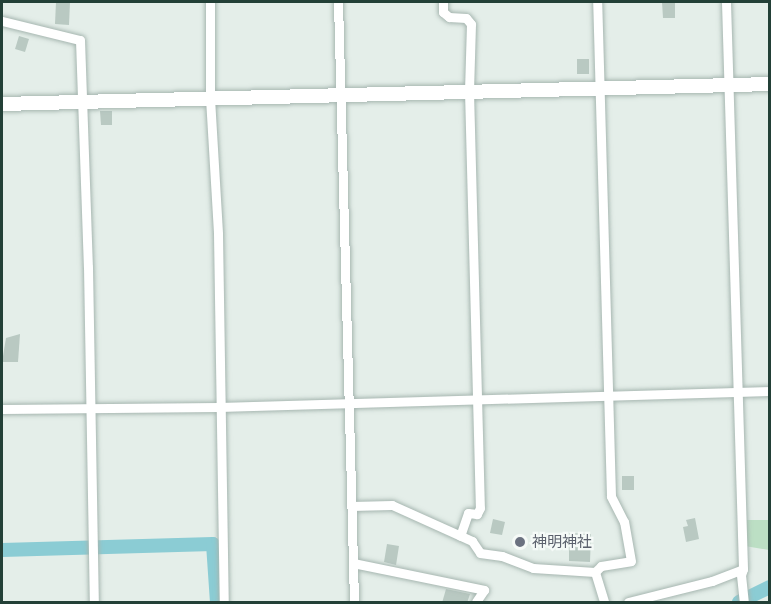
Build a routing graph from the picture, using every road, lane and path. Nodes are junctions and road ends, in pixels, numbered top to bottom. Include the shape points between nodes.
1 (210, 2) edge
2 (338, 2) edge
3 (443, 2) edge
4 (597, 2) edge
5 (726, 2) edge
6 (2, 21) edge
7 (770, 84) edge
8 (728, 85) junction
9 (599, 88) junction
10 (469, 91) junction
11 (343, 96) junction
12 (210, 98) junction
13 (81, 103) junction
14 (2, 104) edge
15 (770, 391) edge
16 (738, 392) junction
17 (607, 396) junction
18 (477, 399) junction
19 (349, 403) junction
20 (219, 407) junction
21 (2, 409) edge
22 (89, 409) junction
23 (351, 506) junction
24 (460, 536) junction
25 (353, 563) junction
26 (743, 569) junction
27 (596, 572) junction
28 (744, 599) edge
29 (94, 603) edge
30 (224, 603) edge
31 (354, 603) edge
32 (477, 603) edge
33 (604, 603) edge
34 (628, 603) edge

1 - 12 street
2 - 11 street
3 - 10 street via 448,18 466,18 471,24
4 - 9 street
5 - 8 street
6 - 13 street via 80,40
7 - 8 street
8 - 9 street
8 - 16 street
9 - 10 street
9 - 17 street
10 - 11 street
10 - 18 street
11 - 12 street
11 - 19 street
12 - 13 street
12 - 20 street via 218,234
13 - 14 street
13 - 22 street
15 - 16 street
16 - 17 street
16 - 26 street
17 - 18 street
17 - 27 street via 611,496 624,522 631,561 601,566
18 - 19 street
18 - 24 street via 480,508 477,514 468,513
19 - 20 street
19 - 23 street
20 - 22 street
20 - 30 street
21 - 22 street
22 - 29 street
23 - 24 street via 392,505
23 - 25 street
24 - 27 street via 472,541 480,553 502,556 533,568
25 - 31 street
25 - 32 street via 484,590
26 - 28 street
26 - 34 street
27 - 33 street

